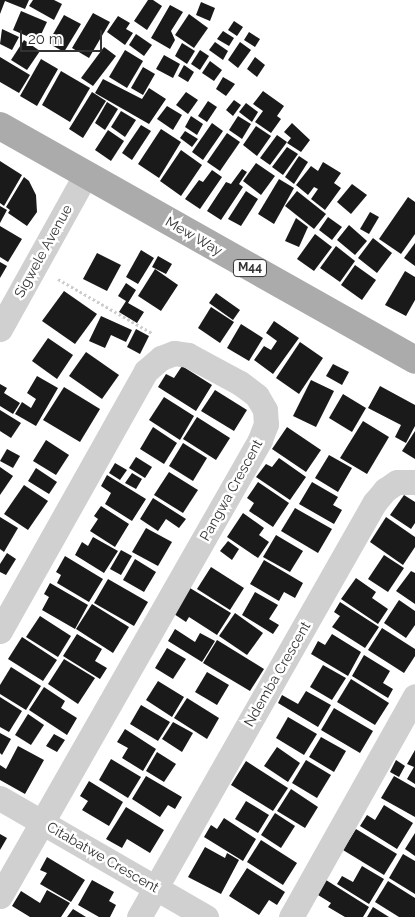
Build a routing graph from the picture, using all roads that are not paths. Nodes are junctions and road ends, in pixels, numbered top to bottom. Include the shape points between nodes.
1 (0, 126) edge
2 (86, 174) junction
3 (0, 329) edge
4 (415, 360) edge
5 (415, 482) edge
6 (0, 631) edge
7 (415, 696) edge
8 (0, 798) edge
9 (42, 821) junction
10 (156, 888) junction
11 (0, 896) edge
12 (139, 917) edge
13 (206, 917) edge
14 (291, 917) edge

1 - 2 main road, Mew Way / M44
2 - 3 street, Sigwele Avenue
2 - 4 main road, Mew Way / M44
5 - 10 street, Ndemba Crescent via 398,482 375,502
6 - 9 street, Pangwa Crescent via 146,371 168,355 188,354 257,396 265,410 266,424 260,440
7 - 14 street
8 - 9 street, Citabatwe Crescent
9 - 10 street, Citabatwe Crescent
9 - 11 street, Pangwa Crescent
10 - 12 street, Ndemba Crescent
10 - 13 street, Citabatwe Crescent

